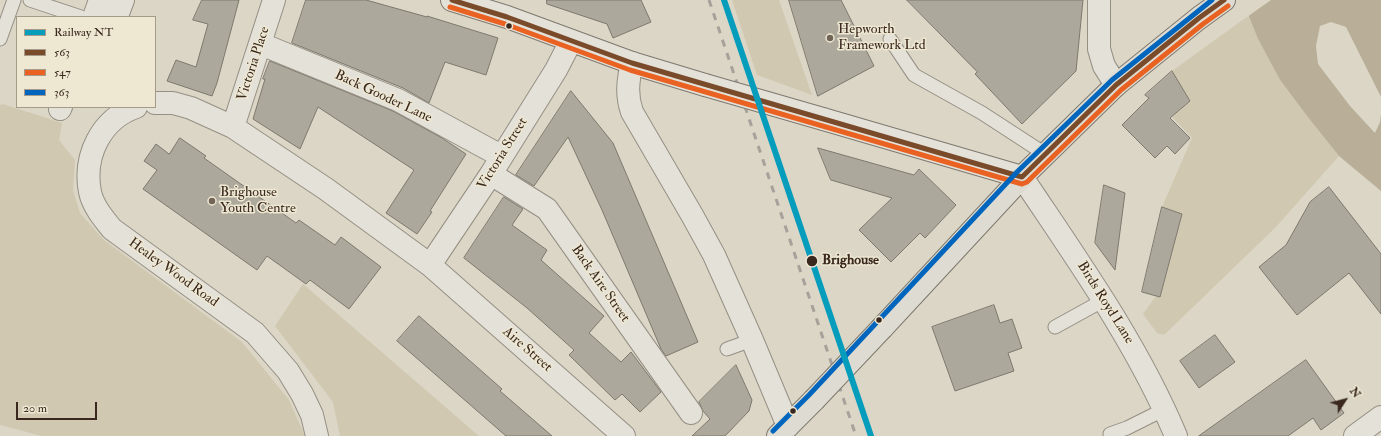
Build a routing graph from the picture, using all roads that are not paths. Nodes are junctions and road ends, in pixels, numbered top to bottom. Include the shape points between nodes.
1 (14, 0) edge
2 (30, 0) edge
3 (100, 0) edge
4 (274, 0) edge
5 (452, 0) edge
6 (1099, 0) edge
7 (1224, 0) edge
8 (485, 5) edge
9 (78, 16) edge
10 (94, 16) edge
11 (1, 34) edge
12 (890, 39) dead end
13 (571, 41) junction
14 (261, 44) junction
15 (632, 63) junction
16 (1116, 86) junction
17 (156, 103) edge
18 (133, 108) edge
19 (234, 127) junction
20 (1045, 154) junction
21 (496, 165) junction
22 (1022, 177) junction
23 (430, 265) junction
24 (1104, 300) junction
25 (1055, 327) dead end
26 (752, 340) junction
27 (727, 349) dead end
28 (1165, 409) junction
29 (691, 413) dead end
30 (1381, 417) edge
31 (783, 431) edge
32 (1110, 434) dead end
33 (317, 436) edge
34 (624, 436) edge
35 (1176, 436) edge
36 (1355, 436) edge

1 - 11 lane
2 - 9 lane
3 - 10 street
4 - 14 street, Victoria Place
5 - 8 street
6 - 16 street via 1099,49 1104,66
7 - 16 main road
8 - 13 street via 508,17
12 - 20 lane via 914,75 982,113
13 - 15 street
13 - 21 street, Victoria Street via 556,70
14 - 19 street, Victoria Place
14 - 21 street, Back Gooder Lane via 398,100
15 - 22 street, bridge
15 - 26 street via 628,78 628,100 632,112 714,255
16 - 20 main road
17 - 19 street via 172,103 191,108
18 - 33 street, Healey Wood Road via 112,120 102,132 90,159 90,193 99,212 112,229 255,333 288,371 302,394 312,415
19 - 23 street via 326,189
20 - 22 main road
21 - 23 street, Victoria Street
21 - 29 street, Back Aire Street via 547,209
22 - 24 street, Birds Royd Lane
22 - 31 main road, bridge
23 - 34 street, Aire Street
24 - 25 lane
24 - 28 street, Birds Royd Lane via 1131,343
26 - 27 lane
26 - 31 street
28 - 32 lane
28 - 35 street, Birds Royd Lane
30 - 36 street

